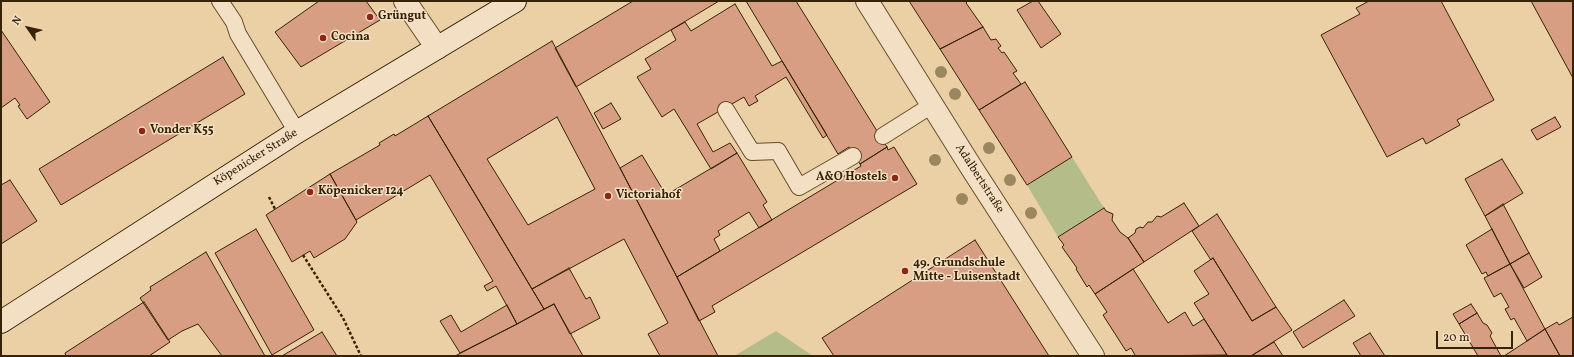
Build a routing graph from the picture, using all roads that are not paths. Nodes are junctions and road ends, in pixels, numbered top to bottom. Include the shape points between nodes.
1 (220, 1) edge
2 (405, 1) edge
3 (515, 1) edge
4 (866, 1) edge
5 (437, 48) junction
6 (932, 105) junction
7 (726, 110) dead end
8 (298, 132) junction
9 (883, 136) dead end
10 (853, 156) dead end
11 (1, 322) edge
12 (1093, 356) edge

1 - 8 lane
2 - 5 main road
3 - 5 main road, Köpenicker Straße
4 - 6 main road, Adalbertstraße
5 - 8 main road, Köpenicker Straße
6 - 9 lane
6 - 12 main road, Adalbertstraße
7 - 10 lane via 752,152 778,151 799,187
8 - 11 main road, Köpenicker Straße

